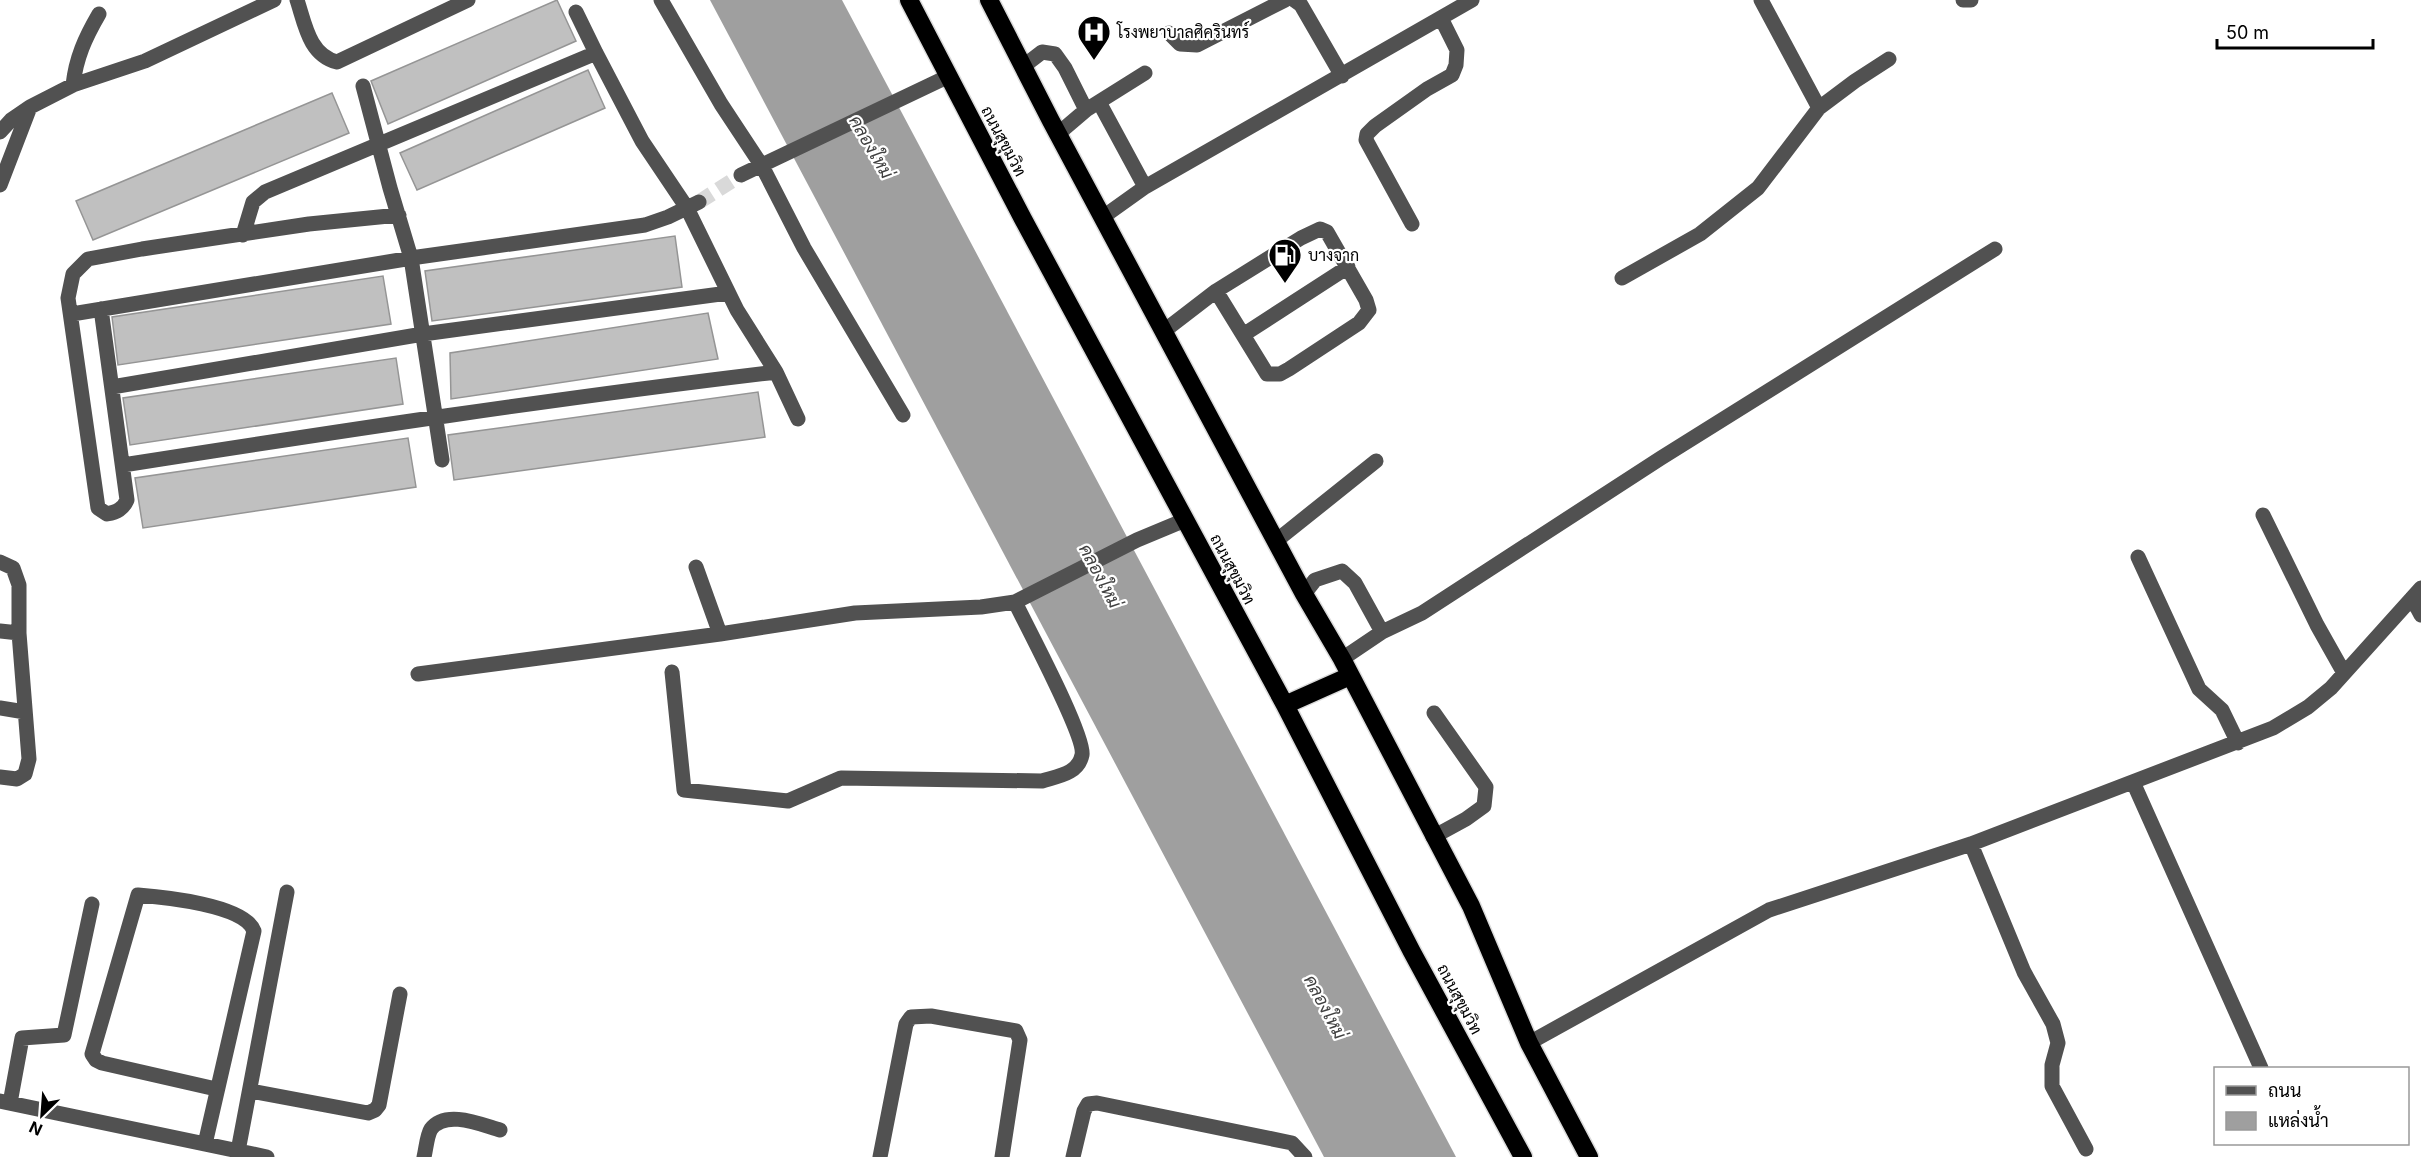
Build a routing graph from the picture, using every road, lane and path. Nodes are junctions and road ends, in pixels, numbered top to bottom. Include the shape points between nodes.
1 (274, 0) edge
2 (297, 0) edge
3 (468, 0) edge
4 (661, 0) edge
5 (909, 0) edge
6 (989, 0) edge
7 (1285, 0) edge
8 (1294, 0) edge
9 (1472, 0) edge
10 (1761, 0) edge
11 (1963, 0) edge
12 (1971, 0) edge
13 (1445, 10) edge
14 (576, 12) dead end
15 (99, 14) dead end
16 (1169, 33) dead end
17 (596, 53) junction
18 (1889, 59) dead end
19 (1024, 69) junction
20 (1145, 73) dead end
21 (949, 76) junction
22 (1342, 76) junction
23 (73, 86) junction
24 (363, 86) dead end
25 (1092, 106) junction
26 (30, 107) junction
27 (1819, 108) junction
28 (0, 132) edge
29 (1059, 133) junction
30 (379, 143) junction
31 (762, 166) junction
32 (741, 175) tunnel mouth
33 (0, 185) edge
34 (1145, 187) junction
35 (693, 205) junction
36 (399, 214) junction
37 (1103, 217) junction
38 (1413, 224) dead end
39 (243, 235) junction
40 (1995, 249) dead end
41 (411, 258) junction
42 (1348, 267) junction
43 (1622, 278) dead end
44 (1216, 291) junction
45 (728, 293) junction
46 (102, 309) junction
47 (72, 314) junction
48 (1164, 331) junction
49 (423, 334) junction
50 (1243, 335) junction
51 (776, 372) junction
52 (112, 387) junction
53 (903, 415) dead end
54 (436, 416) junction
55 (798, 419) dead end
56 (442, 459) dead end
57 (1376, 461) dead end
58 (123, 465) junction
59 (2263, 515) dead end
60 (1185, 519) junction
61 (1276, 541) junction
62 (2138, 557) dead end
63 (0, 562) edge
64 (696, 567) dead end
65 (2417, 593) edge
66 (1304, 594) junction
67 (1018, 600) junction
68 (2421, 615) edge
69 (0, 631) edge
70 (19, 633) junction
71 (1382, 633) junction
72 (720, 634) junction
73 (1342, 659) junction
74 (672, 672) dead end
75 (2344, 673) junction
76 (418, 674) dead end
77 (1350, 676) junction
78 (1285, 705) junction
79 (0, 708) edge
80 (26, 712) junction
81 (1434, 713) dead end
82 (2238, 743) junction
83 (0, 777) edge
84 (2133, 782) junction
85 (1433, 837) junction
86 (1971, 844) junction
87 (287, 892) dead end
88 (92, 903) dead end
89 (400, 994) dead end
90 (1529, 1043) junction
91 (2261, 1067) edge
92 (216, 1089) junction
93 (250, 1091) junction
94 (5, 1102) edge
95 (500, 1130) dead end
96 (205, 1144) junction
97 (2086, 1149) dead end
98 (238, 1151) junction
99 (266, 1157) edge
100 (424, 1157) edge
101 (880, 1157) edge
102 (1002, 1157) edge
103 (1073, 1157) edge
104 (1305, 1157) edge
105 (1523, 1157) edge
106 (1589, 1157) edge

1 - 23 street via 146,61
2 - 3 street via 314,49 337,62
4 - 31 street
5 - 21 highway, ถนนสุขุมวิท
6 - 19 highway
7 - 16 street via 1197,45 1180,44
8 - 22 street via 1301,5
9 - 13 street
10 - 27 street
11 - 12 street
13 - 22 street
13 - 38 street via 1457,50 1452,75 1375,126 1366,140
14 - 17 street
15 - 23 street via 81,46
17 - 30 street
17 - 35 street via 642,141
18 - 27 street
19 - 25 street via 1042,52 1055,54
19 - 29 highway
20 - 25 street
21 - 31 street
21 - 60 highway, ถนนสุขุมวิท
22 - 34 street
23 - 26 street
24 - 30 street
25 - 29 street
25 - 34 street
26 - 28 street
26 - 33 street
27 - 43 street via 1758,188 1700,234
29 - 37 highway
30 - 36 street
30 - 39 street via 265,192 253,202
31 - 32 street
31 - 53 street via 804,248
34 - 37 street
35 - 41 street via 645,225
35 - 45 street
36 - 39 street
36 - 41 street
37 - 48 highway
39 - 47 street via 88,259 73,274 68,298
40 - 71 street via 1422,613
41 - 46 street
41 - 49 street
42 - 44 street via 1327,232 1320,229
42 - 50 street
42 - 50 street via 1369,310 1364,318 1289,369 1267,374
44 - 48 street
44 - 50 street
45 - 49 street
45 - 51 street
46 - 47 street
46 - 52 street
47 - 58 street via 98,508 107,514 117,512 127,500
48 - 61 highway
49 - 52 street
49 - 54 street
51 - 54 street
51 - 55 street
52 - 58 street
54 - 56 street
54 - 58 street
57 - 61 street
59 - 75 street
60 - 67 street
60 - 78 highway, ถนนสุขุมวิท
61 - 66 highway
62 - 82 street via 2199,689 2222,710
63 - 70 street via 13,568 19,585
64 - 72 street
65 - 68 street
65 - 75 street
66 - 71 street via 1315,580 1342,571 1355,583
66 - 73 highway
67 - 72 street via 981,607 855,613
67 - 74 street via 1083,751 1070,772 1042,781 841,778 788,801 684,790
69 - 70 street
70 - 80 street
71 - 73 street
72 - 76 street
73 - 77 highway
75 - 82 street via 2308,707
77 - 78 highway
77 - 85 highway
78 - 105 highway, ถนนสุขุมวิท
79 - 80 street
80 - 83 street via 29,759 25,774 17,779
81 - 85 street via 1486,786 1484,806
82 - 84 street
84 - 86 street
84 - 91 street
85 - 90 highway via 1471,906
86 - 90 street via 1768,910
86 - 97 street via 2024,972 2053,1024 2058,1043 2052,1086
87 - 93 street
88 - 94 street via 64,1035 22,1038
89 - 93 street via 375,1110 368,1113
90 - 106 highway
92 - 92 street via 102,1064 92,1054 138,895 174,897 238,916 253,927
92 - 96 street
93 - 98 street
94 - 96 street
95 - 100 street via 460,1119 440,1121 430,1130
96 - 98 street
98 - 99 street
101 - 102 street via 906,1024 911,1017 931,1016 1016,1031 1020,1040
103 - 104 street via 1084,1111 1088,1104 1097,1103 1292,1143

